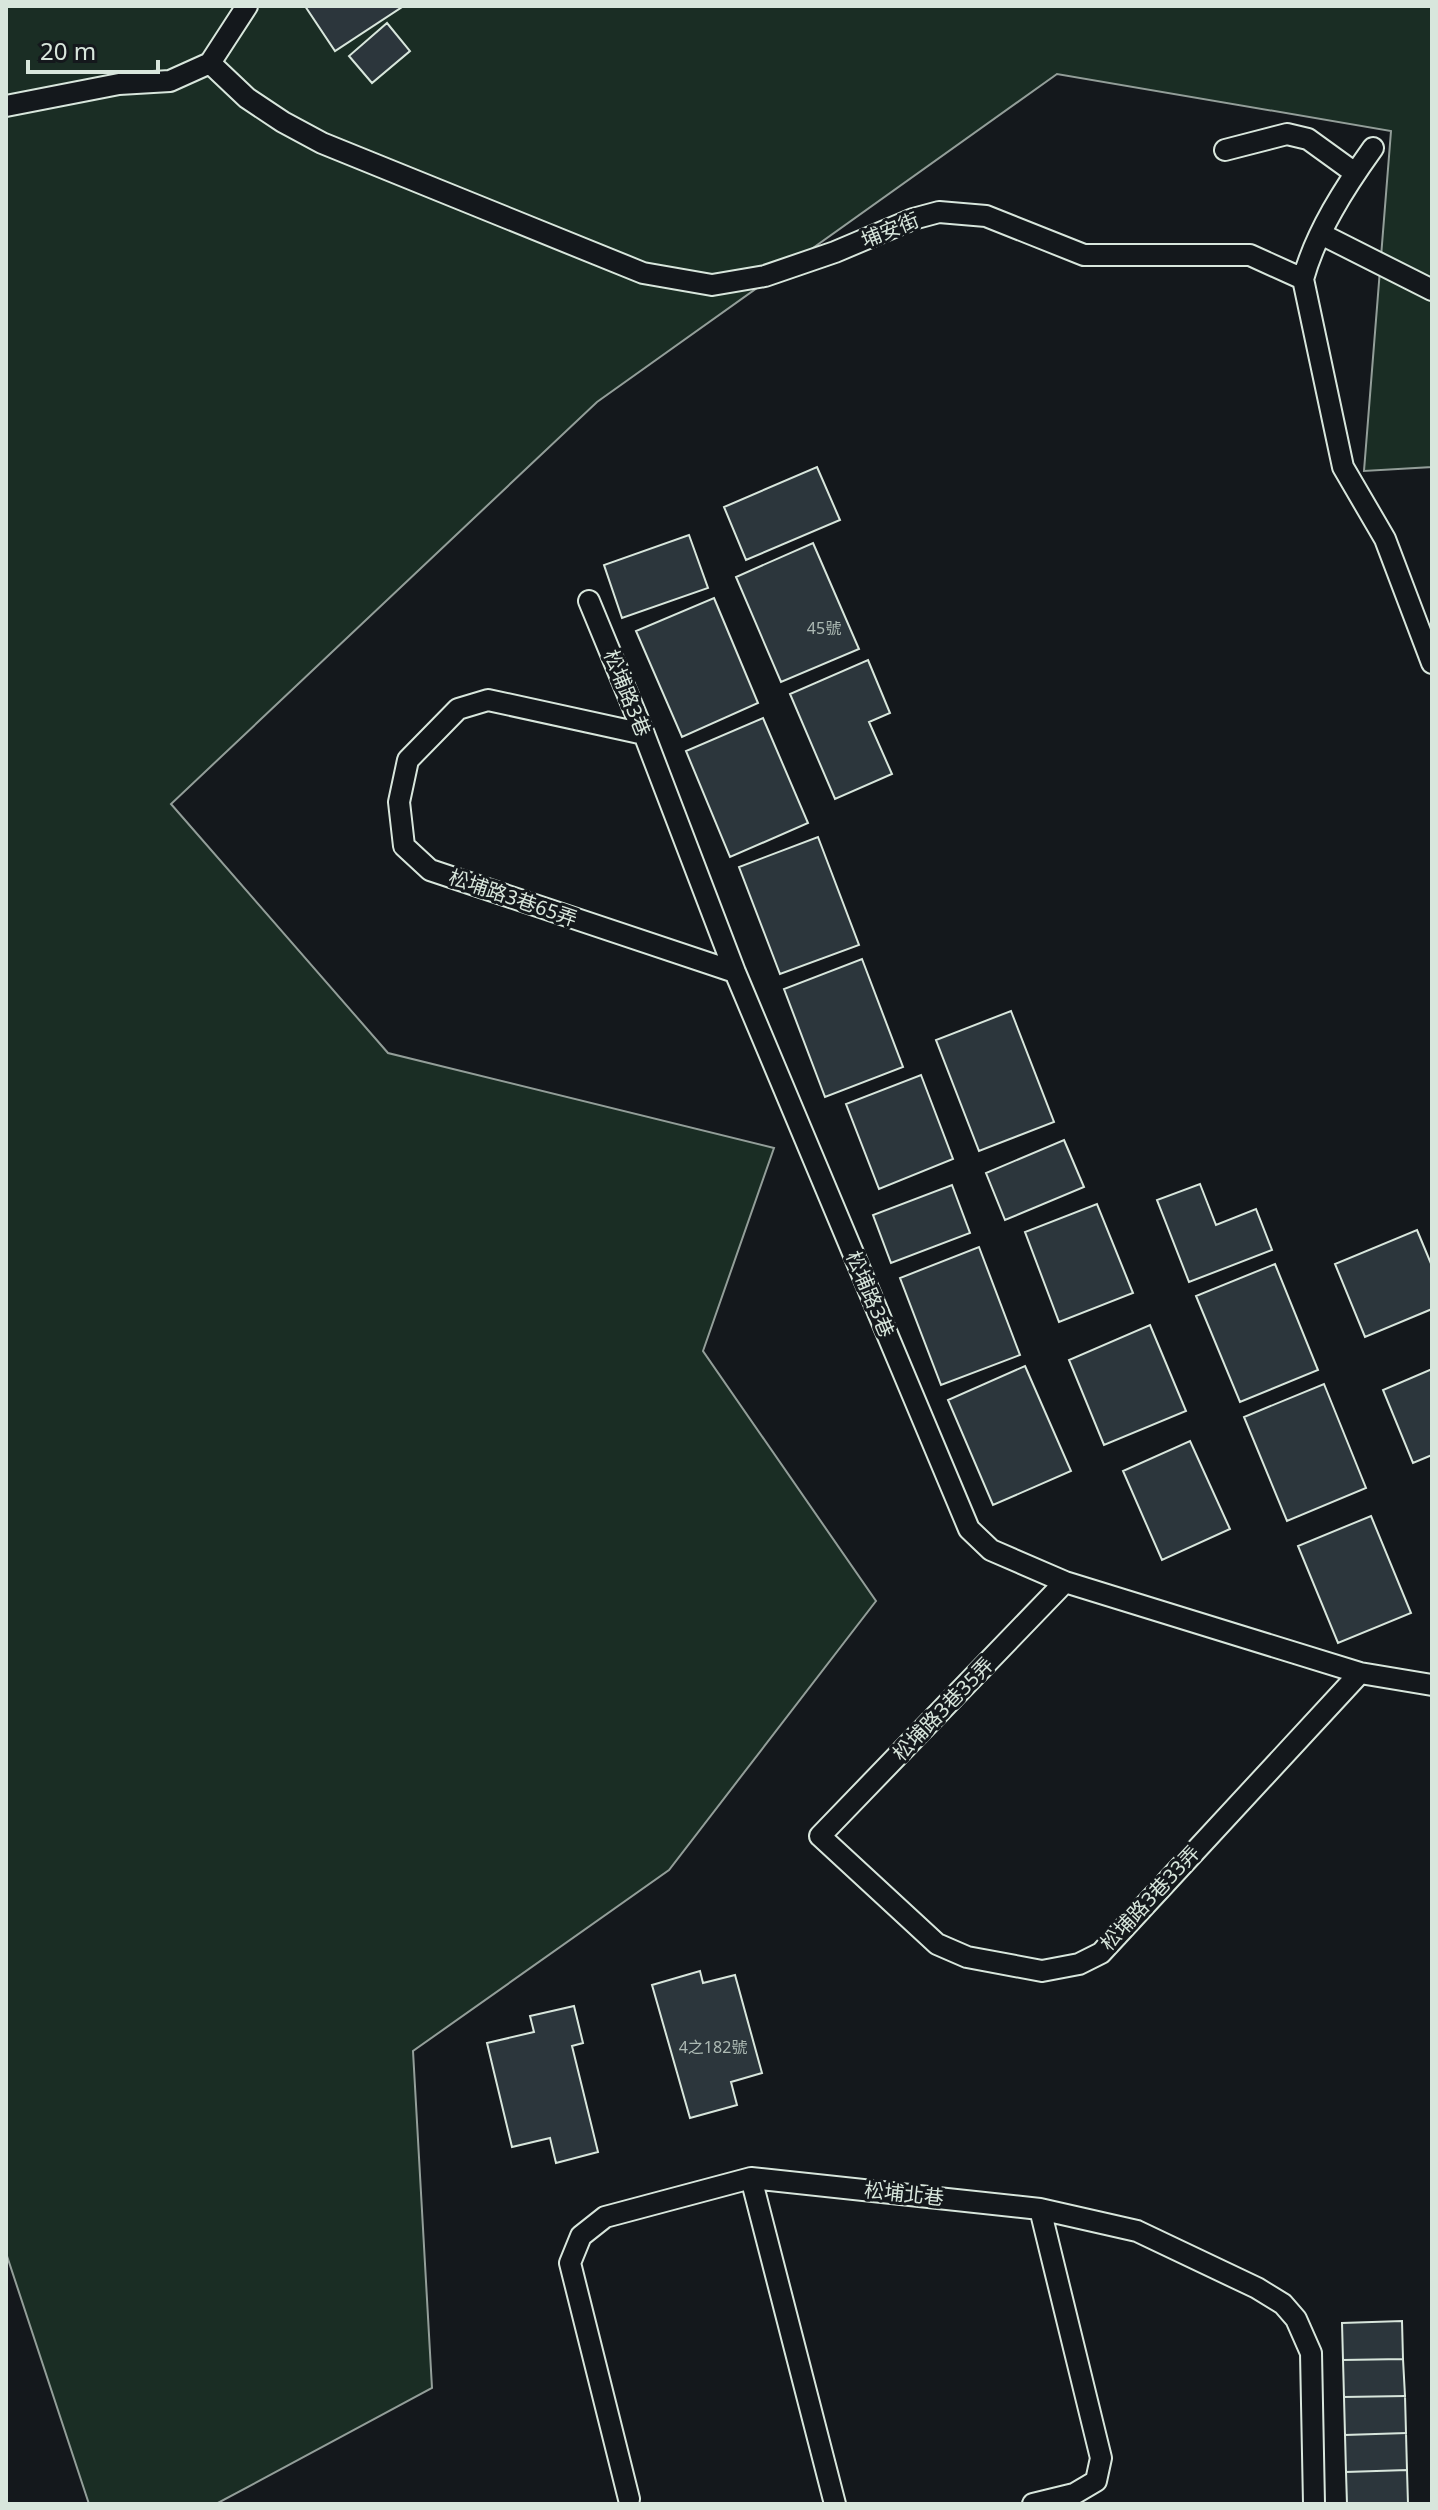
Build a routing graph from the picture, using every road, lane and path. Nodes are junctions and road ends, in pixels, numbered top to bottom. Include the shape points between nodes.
1 (247, 6) edge
2 (210, 63) junction
3 (6, 106) edge
4 (1373, 148) dead end
5 (1225, 150) dead end
6 (1355, 173) junction
7 (1321, 234) junction
8 (1303, 279) junction
9 (1432, 290) edge
10 (589, 601) dead end
11 (1432, 663) edge
12 (644, 734) junction
13 (735, 972) junction
14 (1065, 1582) junction
15 (1360, 1673) junction
16 (1432, 1685) edge
17 (820, 1836) joint
18 (751, 2178) junction
19 (1040, 2209) junction
20 (629, 2499) dead end
21 (835, 2504) edge
22 (1033, 2504) edge
23 (1314, 2504) edge

1 - 2 lane
2 - 3 lane via 170,81 119,84
2 - 8 lane, 埔安街 via 247,98 322,143 643,273 712,285 765,276 939,212 986,216 1084,255 1250,255
4 - 6 lane
5 - 6 lane via 1287,134 1308,139
6 - 7 lane
7 - 8 lane
7 - 9 lane
8 - 11 lane via 1343,467 1385,539
10 - 12 lane, 松埔路3巷
12 - 13 lane, 松埔路3巷
12 - 13 lane, 松埔路3巷65弄 via 488,700 458,709 408,760 399,802 404,846 430,870
13 - 14 lane, 松埔路3巷 via 969,1529 991,1550
14 - 15 lane, 松埔路3巷
14 - 17 lane, 松埔路3巷35弄
15 - 16 lane, 松埔路3巷
15 - 17 lane, 松埔路3巷33弄 via 1101,1953 1079,1964 1042,1971 967,1957 937,1944
18 - 19 lane, 松埔北巷
18 - 20 lane, 松埔北巷 via 605,2217 581,2236 570,2263
18 - 21 lane
19 - 22 lane via 1101,2458 1096,2481 1074,2494
19 - 23 lane, 松埔北巷 via 1137,2231 1283,2304 1311,2353

